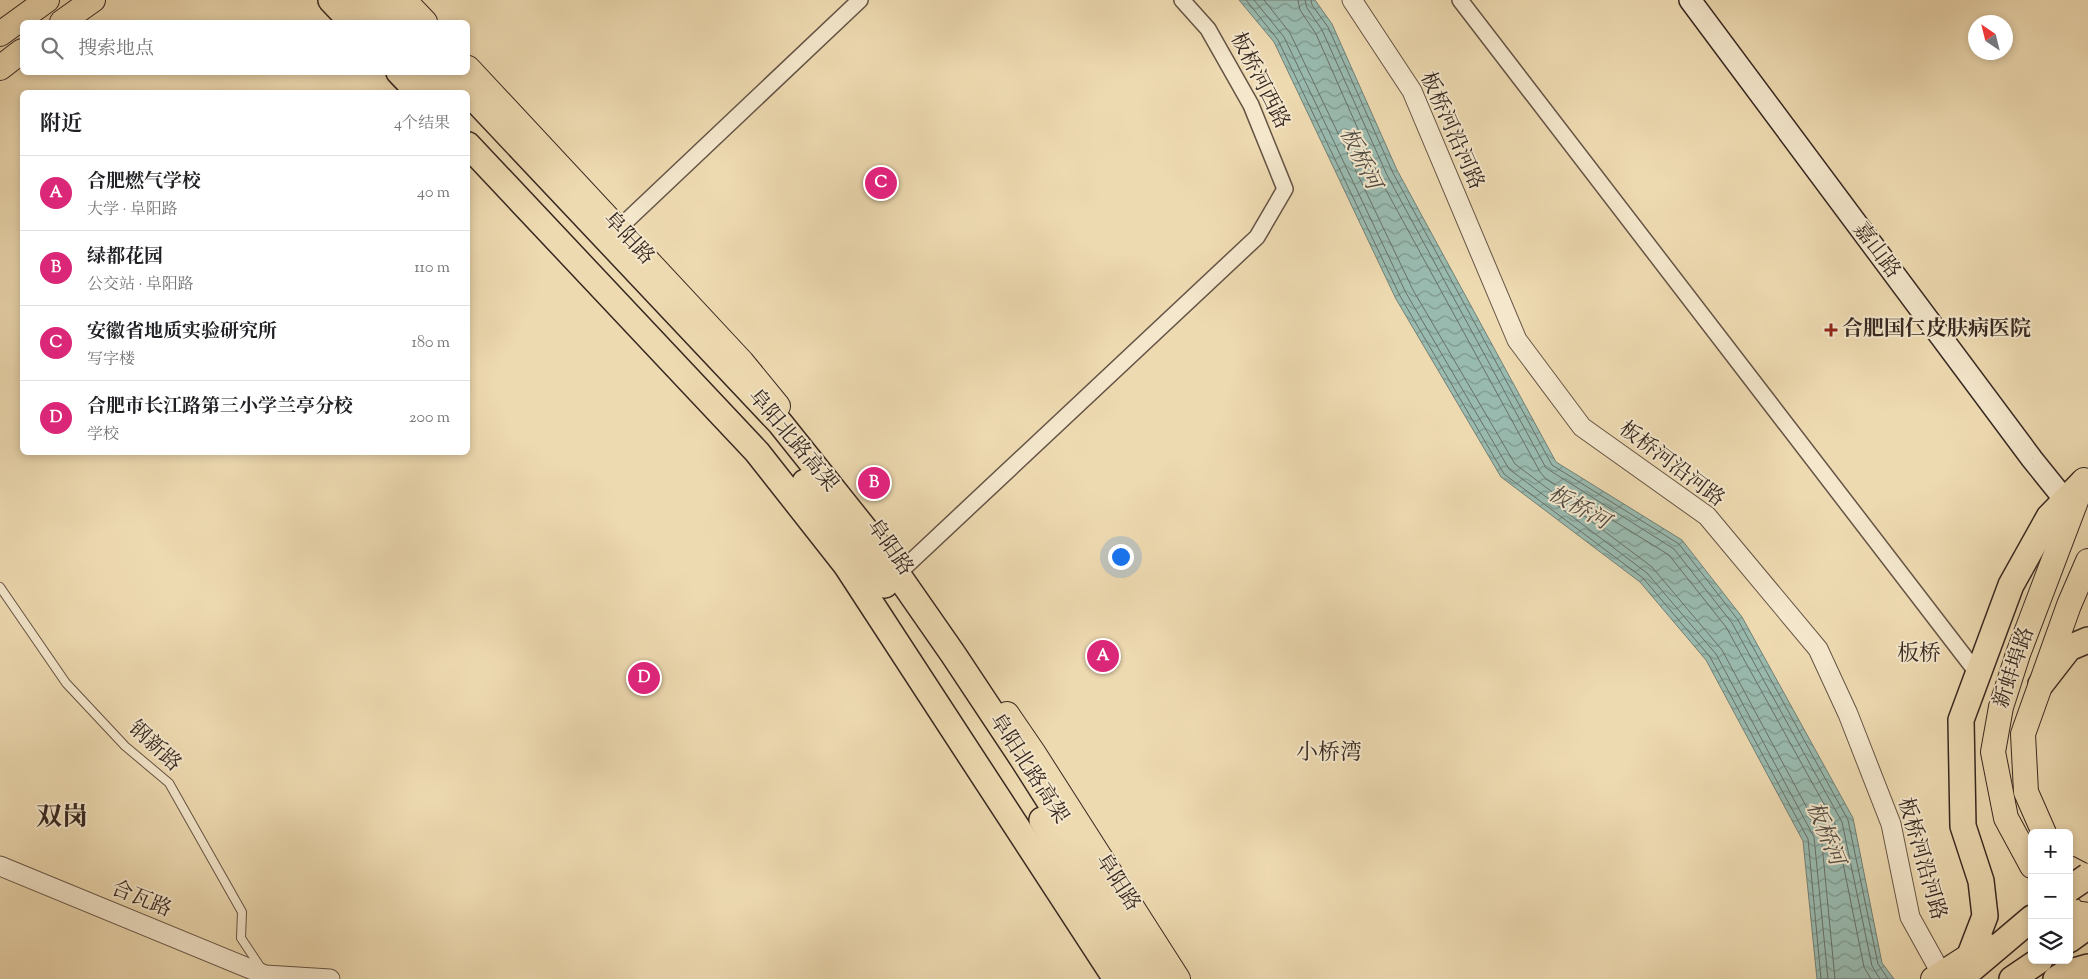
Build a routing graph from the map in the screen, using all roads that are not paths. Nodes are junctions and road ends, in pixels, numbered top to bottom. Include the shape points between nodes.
1 (48, 0) edge
2 (93, 0) edge
3 (331, 0) edge
4 (356, 0) edge
5 (380, 0) edge
6 (404, 0) edge
7 (860, 0) edge
8 (1182, 0) edge
9 (1352, 0) edge
10 (1460, 0) edge
11 (1690, 0) edge
12 (65, 20) edge
13 (350, 20) edge
14 (376, 20) edge
15 (400, 20) edge
16 (423, 20) edge
17 (0, 34) edge
18 (20, 53) edge
19 (0, 68) edge
20 (470, 70) edge
21 (402, 75) edge
22 (430, 75) edge
23 (452, 75) edge
24 (416, 90) edge
25 (444, 90) edge
26 (466, 90) edge
27 (470, 94) edge
28 (470, 116) edge
29 (470, 147) edge
30 (618, 229) junction
31 (2086, 477) edge
32 (2065, 500) junction
33 (2088, 561) edge
34 (904, 568) junction
35 (0, 587) edge
36 (2088, 640) edge
37 (1978, 674) junction
38 (2041, 684) junction
39 (2042, 829) edge
40 (2028, 859) edge
41 (0, 866) edge
42 (2073, 870) edge
43 (2088, 877) edge
44 (2078, 910) edge
45 (2029, 919) edge
46 (2029, 919) edge
47 (2073, 927) edge
48 (1970, 955) junction
49 (2034, 964) edge
50 (2045, 964) edge
51 (2088, 968) edge
52 (1945, 977) edge
53 (266, 978) edge
54 (330, 979) edge
55 (1116, 979) edge
56 (1139, 979) edge
57 (1162, 979) edge
58 (1178, 979) edge
59 (2012, 979) edge
60 (2030, 979) edge
61 (2056, 979) edge

1 - 17 main road
2 - 12 main road
3 - 13 highway
4 - 14 highway
5 - 15 highway
6 - 16 main road
7 - 30 street
8 - 34 street, 板桥河西路 via 1208,29 1251,105 1285,189 1258,237
9 - 52 street, 板桥河沿河路 via 1412,91 1516,340 1582,426 1707,516 1818,649 1848,714 1891,824 1910,917
10 - 37 street
11 - 32 main road, 嘉山路
18 - 19 main road
20 - 30 main road, 阜阳路
21 - 24 highway
22 - 25 highway
23 - 26 highway, 阜阳北路高架
27 - 57 highway, 阜阳北路高架 via 780,424 869,534 1024,761
28 - 56 highway, 阜阳北路高架 via 770,438 880,577 1014,774
29 - 55 highway via 757,452 846,565
30 - 34 main road, 阜阳路 via 742,362 867,516
31 - 32 highway
31 - 40 main road, 新蚌埠路 via 2010,680 2001,707 1993,752 2006,818
32 - 37 highway via 2049,517 2011,585
33 - 38 main road, 新蚌埠路
34 - 58 main road, 阜阳路 via 1033,752
35 - 53 lane, 钢新路 via 66,683 126,746 169,783 242,912 240,938
36 - 38 highway via 2069,648
37 - 48 highway via 1961,720 1963,826 1981,881 1984,916
38 - 39 main road, 新蚌埠路 via 2024,734 2026,792
41 - 53 street, 合瓦路
42 - 43 main road
43 - 44 highway, bridge
44 - 47 highway
45 - 52 highway
46 - 48 main road
48 - 52 main road
49 - 59 highway
50 - 60 main road
51 - 61 highway
53 - 54 street, 合瓦路

